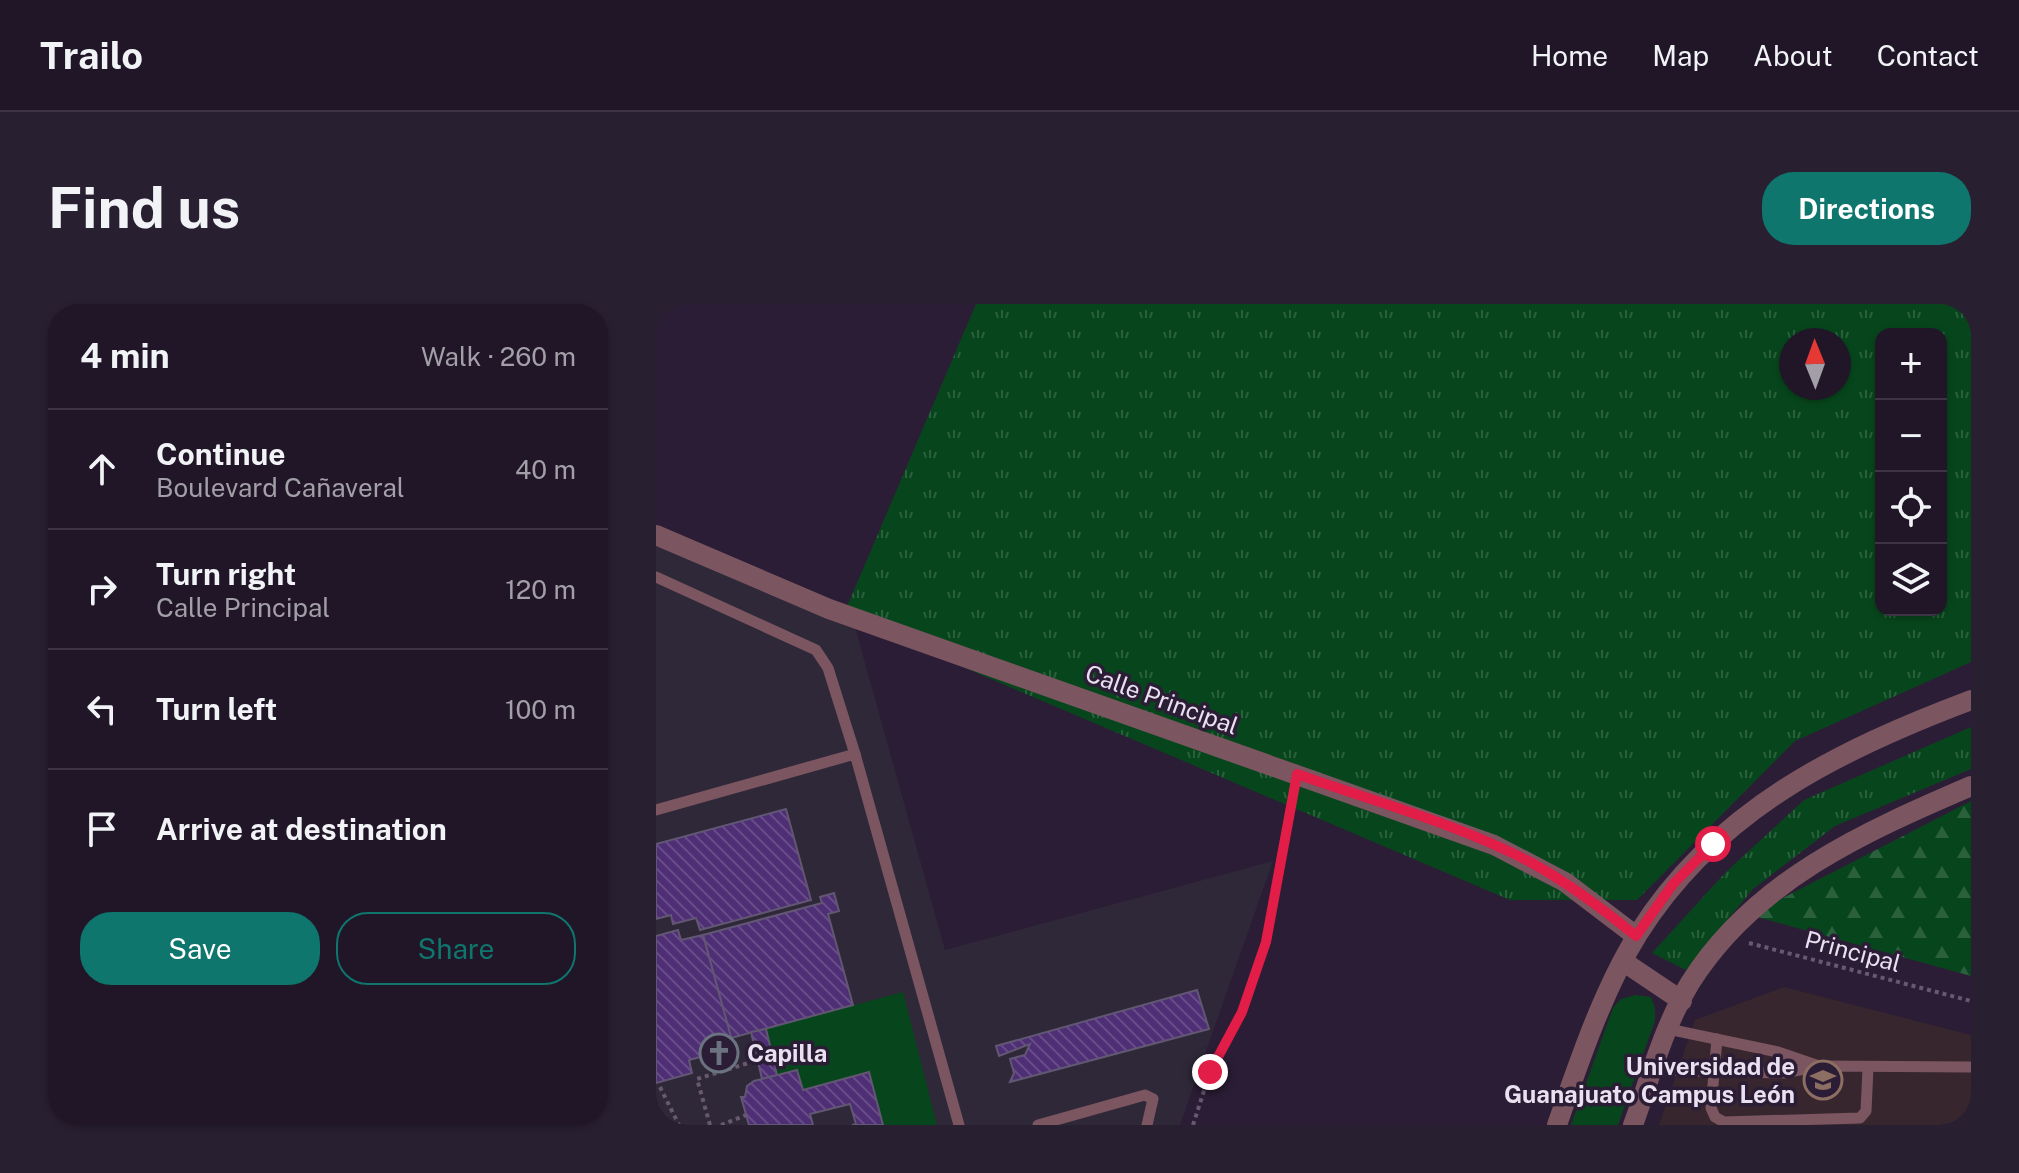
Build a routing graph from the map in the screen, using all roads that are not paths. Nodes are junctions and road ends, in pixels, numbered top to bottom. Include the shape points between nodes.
1 (656, 535) edge
2 (656, 577) edge
3 (1971, 700) edge
4 (855, 754) junction
5 (1971, 786) edge
6 (656, 810) edge
7 (1636, 936) junction
8 (1624, 962) junction
9 (1682, 1001) junction
10 (1668, 1029) junction
11 (1717, 1039) junction
12 (1820, 1066) junction
13 (1971, 1067) edge
14 (1868, 1068) junction
15 (1652, 1070) junction
16 (1715, 1071) junction
17 (1635, 1124) edge
18 (959, 1125) edge
19 (1038, 1125) edge
20 (1147, 1125) edge
21 (1557, 1125) edge

1 - 7 street, Calle Principal via 829,609 1494,845 1589,898
2 - 4 lane via 816,650 828,668
3 - 7 street via 1862,743 1755,808 1673,884
4 - 6 lane
4 - 18 lane
5 - 9 street via 1809,864 1727,937
7 - 8 street
8 - 9 street
8 - 21 street
9 - 10 street
10 - 11 lane
10 - 15 street
11 - 12 lane
11 - 16 lane
12 - 14 lane
12 - 16 lane via 1784,1073
13 - 14 lane
14 - 16 lane via 1866,1111 1860,1118 1739,1122 1724,1122 1712,1113
15 - 16 lane
15 - 17 street
19 - 20 lane via 1145,1095 1153,1099

